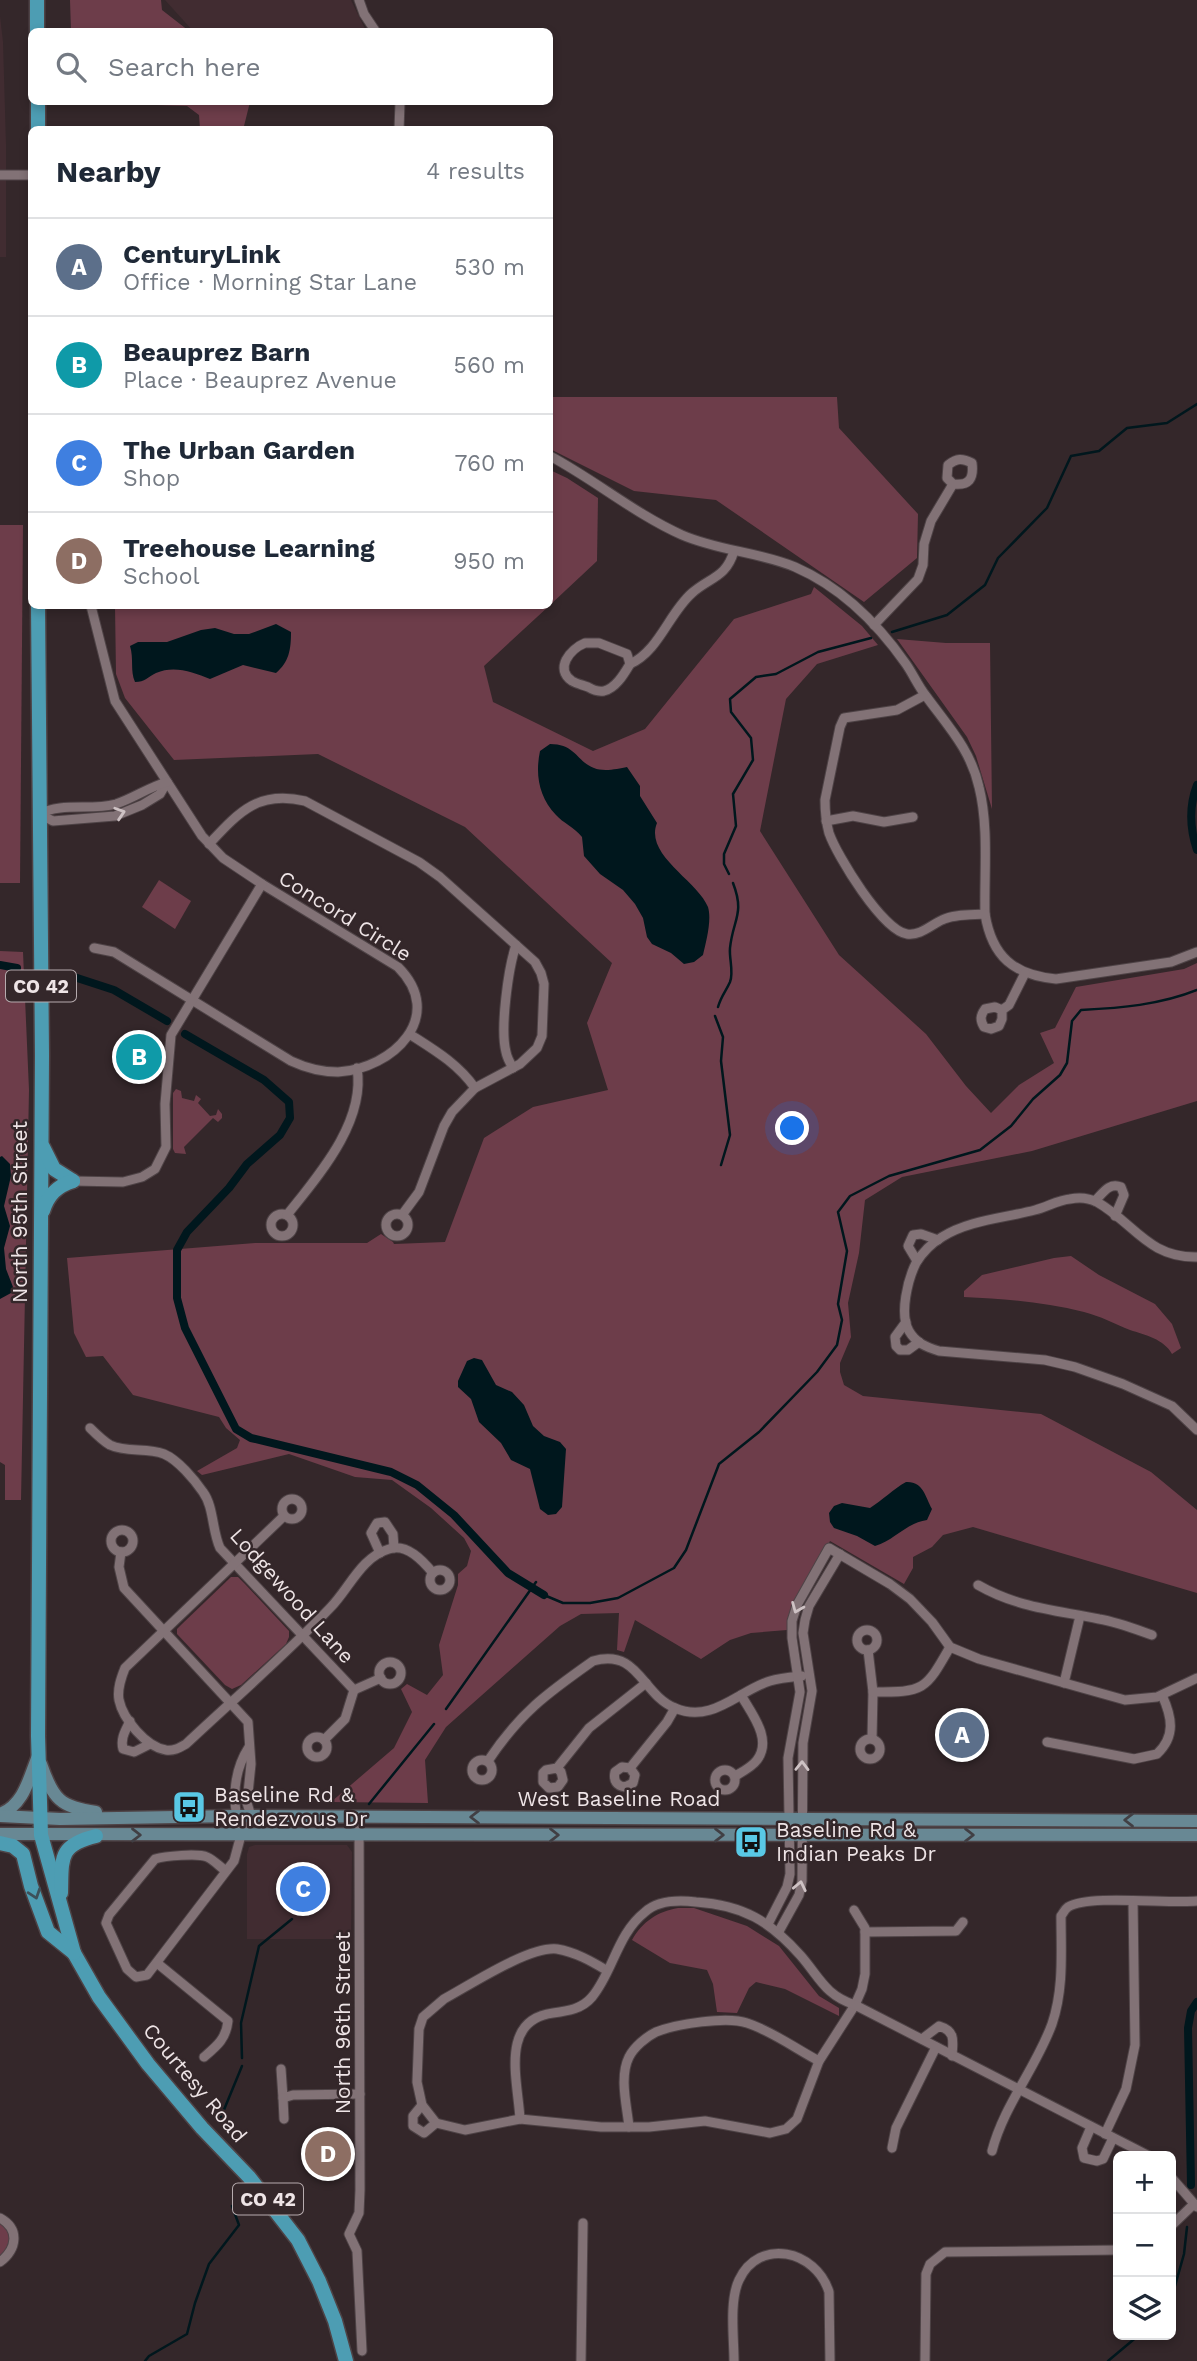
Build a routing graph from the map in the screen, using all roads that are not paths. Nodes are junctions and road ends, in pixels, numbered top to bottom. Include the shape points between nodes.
1 (37, 0) edge
2 (359, 0) edge
3 (37, 28) edge
4 (373, 28) edge
5 (38, 105) edge
6 (400, 105) edge
7 (38, 126) edge
8 (401, 126) edge
9 (0, 175) edge
10 (28, 175) edge
11 (553, 458) edge
12 (953, 484) dead end
13 (734, 551) junction
14 (38, 609) edge
15 (92, 609) edge
16 (874, 625) junction
17 (630, 664) junction
18 (925, 695) junction
19 (167, 782) junction
20 (39, 814) junction
21 (913, 817) dead end
22 (826, 821) junction
23 (209, 844) junction
24 (262, 884) junction
25 (985, 914) junction
26 (516, 945) junction
27 (94, 948) dead end
28 (1197, 952) edge
29 (1025, 973) junction
30 (192, 999) junction
31 (1002, 1010) dead end
32 (411, 1035) junction
33 (357, 1068) junction
34 (513, 1068) junction
35 (475, 1088) junction
36 (41, 1143) junction
37 (73, 1181) junction
38 (1095, 1201) junction
39 (287, 1215) dead end
40 (402, 1215) dead end
41 (41, 1216) junction
42 (1115, 1216) junction
43 (938, 1240) junction
44 (1197, 1257) edge
45 (917, 1261) junction
46 (906, 1322) junction
47 (919, 1342) junction
48 (90, 1428) dead end
49 (1197, 1430) edge
50 (284, 1516) dead end
51 (394, 1548) junction
52 (121, 1552) dead end
53 (380, 1553) junction
54 (840, 1554) junction
55 (235, 1565) junction
56 (433, 1573) dead end
57 (978, 1585) dead end
58 (1080, 1616) junction
59 (164, 1630) junction
60 (302, 1635) junction
61 (1152, 1635) dead end
62 (950, 1647) junction
63 (868, 1650) dead end
64 (811, 1675) junction
65 (798, 1676) junction
66 (381, 1678) dead end
67 (1197, 1678) edge
68 (646, 1683) junction
69 (1064, 1683) junction
70 (354, 1690) junction
71 (873, 1692) junction
72 (741, 1695) junction
73 (1162, 1695) junction
74 (231, 1701) junction
75 (675, 1708) junction
76 (130, 1721) junction
77 (872, 1738) dead end
78 (324, 1740) dead end
79 (1047, 1742) dead end
80 (150, 1744) junction
81 (249, 1746) junction
82 (38, 1756) junction
83 (488, 1761) dead end
84 (557, 1768) dead end
85 (630, 1768) dead end
86 (735, 1776) dead end
87 (0, 1815) edge
88 (235, 1816) junction
89 (251, 1816) junction
90 (359, 1817) junction
91 (41, 1818) junction
92 (141, 1819) junction
93 (789, 1819) junction
94 (802, 1819) junction
95 (1197, 1821) edge
96 (360, 1834) junction
97 (0, 1835) edge
98 (41, 1835) junction
99 (241, 1835) junction
100 (789, 1835) junction
101 (803, 1835) junction
102 (1197, 1835) edge
103 (96, 1836) junction
104 (0, 1843) edge
105 (226, 1871) junction
106 (1133, 1901) junction
107 (1197, 1901) edge
108 (60, 1905) junction
109 (854, 1910) dead end
110 (963, 1922) dead end
111 (768, 1924) junction
112 (865, 1932) junction
113 (778, 1933) junction
114 (74, 1953) junction
115 (157, 1963) junction
116 (606, 1970) junction
117 (855, 2005) junction
118 (922, 2039) junction
119 (936, 2047) junction
120 (952, 2056) junction
121 (204, 2057) dead end
122 (819, 2061) junction
123 (281, 2069) dead end
124 (1017, 2090) junction
125 (360, 2094) junction
126 (282, 2098) junction
127 (422, 2105) junction
128 (284, 2119) dead end
129 (520, 2119) junction
130 (436, 2123) junction
131 (629, 2127) junction
132 (1091, 2127) junction
133 (1109, 2136) junction
134 (892, 2148) dead end
135 (992, 2151) dead end
136 (1139, 2151) edge
137 (1176, 2183) edge
138 (1196, 2205) edge
139 (0, 2218) edge
140 (1176, 2222) edge
141 (583, 2223) dead end
142 (1113, 2250) edge
143 (0, 2262) edge
144 (362, 2351) dead end
145 (346, 2361) edge
146 (581, 2361) edge
147 (734, 2361) edge
148 (830, 2361) edge
149 (925, 2361) edge

1 - 3 main road
2 - 4 street
5 - 7 main road
6 - 8 street
9 - 10 street
11 - 13 street via 661,525
12 - 16 street via 931,521 918,579
13 - 16 street via 807,573
13 - 17 street via 729,566 692,593 642,658
14 - 20 main road, North 95th Street / CO 42
15 - 19 street, Concord Circle via 116,701
16 - 18 street
17 - 17 street via 627,654 594,643 576,647 564,666 572,681 603,691 618,682
18 - 22 street via 897,710 844,718 825,800
18 - 25 street via 960,740 979,785 984,810
19 - 20 street via 160,794 116,816 53,821
19 - 23 street, Concord Circle
20 - 36 main road, North 95th Street / CO 42
21 - 22 street via 884,822 853,816
22 - 25 street via 853,878 879,914 901,933 916,934 944,918
23 - 24 street, Concord Circle
23 - 26 street via 259,801 274,797 305,802 429,869
24 - 30 street
24 - 32 street, Concord Circle via 408,976 417,1001
25 - 29 street via 994,946
26 - 34 street via 508,973 505,1041
26 - 34 street via 535,962 544,984 542,1036 528,1058
27 - 30 street via 114,952
28 - 29 street via 1171,962 1056,979
29 - 31 street
30 - 33 street via 304,1067 339,1072
30 - 37 street via 171,1035 166,1147 155,1169 122,1182
32 - 33 street via 384,1057
32 - 35 street via 451,1060
33 - 39 street via 357,1098 338,1145
34 - 35 street
35 - 40 street via 452,1112 419,1192
36 - 37 main road via 54,1169
36 - 41 main road, North 95th Street / CO 42
37 - 41 main road via 54,1191
38 - 42 street
38 - 42 street via 1109,1186 1121,1187 1124,1195
38 - 43 street via 1061,1200 959,1228
41 - 82 main road, North 95th Street / CO 42
42 - 44 street via 1158,1249
43 - 45 street
43 - 45 street via 913,1235 908,1245
45 - 46 street via 908,1290
46 - 47 street
46 - 47 street via 895,1337 896,1346 908,1350
47 - 49 street via 939,1351 1075,1367 1172,1406
48 - 55 street, Lodgewood Lane via 117,1448 159,1452 172,1459 207,1500 214,1535
50 - 55 street
51 - 53 street
51 - 53 street via 391,1528 385,1522 377,1523 371,1533
51 - 56 street via 417,1556
52 - 59 street via 124,1588
53 - 60 street via 352,1577 331,1607
54 - 62 street via 909,1599
54 - 64 street via 805,1620
54 -> 65 street via 830,1548 797,1605 792,1638
55 - 59 street
55 - 60 street, Lodgewood Lane
57 - 58 street via 1011,1602
58 - 61 street
58 - 69 street
59 - 74 street
59 - 76 street via 125,1668 120,1680 119,1698
60 - 70 street, Lodgewood Lane
60 - 74 street
62 - 69 street
62 - 71 street via 935,1673 918,1689
63 - 71 street
64 - 65 street
94 -> 64 street via 803,1743
65 - 72 street via 770,1681
65 - 93 street via 800,1692 788,1758
66 - 70 street
67 - 73 street
68 - 75 street
68 - 83 street via 618,1659 593,1661 527,1711
68 - 84 street via 589,1728
69 - 73 street via 1125,1700
70 - 78 street via 345,1719
71 - 77 street
72 - 75 street via 712,1710
72 - 86 street via 763,1742 756,1762
73 - 79 street via 1171,1725 1157,1754 1134,1759
74 - 80 street via 175,1750
74 - 81 street via 248,1722
75 - 85 street
76 - 80 street
76 - 80 street via 123,1749 134,1752
81 - 88 street via 239,1763
81 - 89 street via 247,1804
82 - 87 main road via 20,1799
82 - 91 main road, North 95th Street / CO 42
82 - 92 main road via 66,1806
87 - 91 main road, West Baseline Road
88 - 89 main road, West Baseline Road
88 - 92 main road, West Baseline Road
88 - 99 street
89 - 90 main road, West Baseline Road
89 - 99 street
93 -> 90 main road, West Baseline Road
90 - 96 street, North 96th Street
91 - 92 main road, West Baseline Road
91 - 98 main road, Courtesy Road / CO 42
93 - 94 main road, West Baseline Road
93 - 100 street
95 -> 94 main road, West Baseline Road
94 - 101 street
96 - 99 main road, West Baseline Road
96 -> 100 main road, West Baseline Road
96 - 125 street, North 96th Street
97 - 98 main road, West Baseline Road
98 - 103 main road, West Baseline Road
98 - 108 main road, Courtesy Road / CO 42
103 -> 99 main road, West Baseline Road
99 - 105 street
100 - 101 main road, West Baseline Road
100 - 111 street via 787,1887
101 -> 102 main road, West Baseline Road
113 -> 101 street via 799,1895
103 - 108 main road via 67,1847
104 -> 114 main road via 23,1854 48,1931
105 - 115 street
105 - 115 street via 207,1857 155,1859 109,1915 108,1931 127,1969 136,1977 147,1975
106 - 107 street
106 - 124 street via 1065,1909 1058,2003 1052,2025
106 - 133 street via 1135,2045 1126,2090
108 - 114 main road, Courtesy Road / CO 42
109 - 112 street
110 - 112 street via 956,1931
111 - 113 street
111 - 116 street via 732,1906 663,1903 646,1910 630,1927
112 - 117 street via 865,1974
113 - 117 street via 824,1987
114 - 145 main road, Courtesy Road / CO 42 via 99,1997 148,2064 250,2177 298,2240 335,2321
115 - 121 street via 228,2021 219,2045
116 - 127 street via 570,1952 533,1952 431,2009 419,2029 417,2082
116 - 129 street via 587,2003 545,2014 524,2027 516,2040
117 - 118 street
117 - 122 street
118 - 119 street
118 - 120 street via 939,2026 947,2028 954,2039
119 - 120 street
119 - 134 street via 896,2128
120 - 124 street
122 - 131 street via 797,2119 786,2129 770,2133 705,2121
122 - 131 street via 735,2020 655,2033 628,2058
123 - 126 street
124 - 132 street
124 - 135 street
125 - 126 street
125 - 144 street, North 96th Street via 359,2213 349,2234 357,2251
126 - 128 street
127 - 130 street
127 - 130 street via 414,2116 414,2126 425,2133
129 - 130 street via 465,2130
129 - 131 street
132 - 133 street
132 - 133 street via 1082,2148 1084,2158 1103,2159
133 - 136 street
137 - 138 street
138 - 140 street
139 - 143 street via 9,2224 14,2244
141 - 146 street
142 - 149 street via 945,2252 930,2263 926,2274
147 - 148 street via 734,2293 739,2279 756,2261 784,2253 807,2260 827,2283

